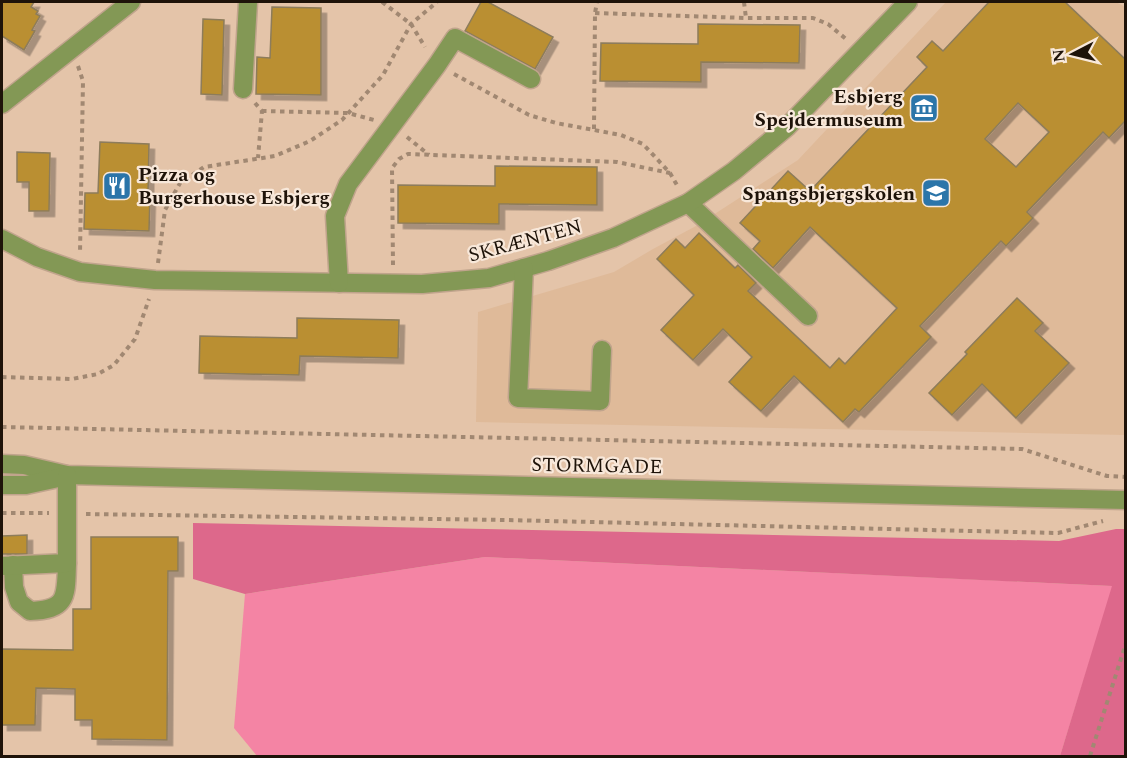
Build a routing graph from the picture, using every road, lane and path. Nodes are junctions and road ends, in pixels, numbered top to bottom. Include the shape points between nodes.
1 (248, 2) edge
2 (382, 2) edge
3 (427, 2) edge
4 (437, 2) edge
5 (597, 2) edge
6 (744, 2) edge
7 (908, 2) edge
8 (124, 3) edge
9 (427, 10) junction
10 (595, 13) junction
11 (747, 18) junction
12 (411, 24) junction
13 (73, 48) junction
14 (861, 50) junction
15 (437, 65) junction
16 (531, 80) dead end
17 (243, 89) joint
18 (2, 104) edge
19 (262, 111) junction
20 (348, 113) junction
21 (393, 125) junction
22 (594, 129) junction
23 (430, 155) junction
24 (258, 158) junction
25 (670, 172) junction
26 (688, 203) junction
27 (2, 239) edge
28 (524, 268) junction
29 (80, 272) junction
30 (155, 280) junction
31 (339, 283) junction
32 (393, 284) junction
33 (808, 316) dead end
34 (602, 350) dead end
35 (2, 377) edge
36 (2, 427) edge
37 (2, 464) edge
38 (67, 476) junction
39 (1125, 477) edge
40 (2, 484) edge
41 (1125, 500) edge
42 (2, 513) edge
43 (68, 514) junction
44 (1111, 519) dead end
45 (67, 564) junction
46 (7, 565) edge
47 (1125, 643) edge
48 (1124, 652) edge
49 (1090, 756) edge

1 - 17 street
2 - 12 path
3 - 9 path
4 - 9 path
5 - 10 path
6 - 11 path
7 - 14 street, SKRÆNTEN
8 - 13 street
9 - 12 path
10 - 11 path
10 - 22 path
11 - 14 path via 813,18 828,24
12 - 15 path
12 - 20 path via 383,75
13 - 18 street
13 - 29 path via 83,81
14 - 26 street, SKRÆNTEN via 787,127
15 - 16 street via 455,38
15 - 21 street
15 - 22 path via 530,115
17 - 19 path
19 - 20 path
19 - 24 path
20 - 21 path
20 - 24 path via 310,141 274,156
21 - 23 path
21 - 31 street via 348,184 335,216
22 - 25 path via 643,144
23 - 25 path via 616,162
23 - 32 path via 408,154 392,168
24 - 30 path via 204,167 180,183 165,210
25 - 26 path
26 - 28 street, SKRÆNTEN via 613,238
26 - 33 street
27 - 29 street, SKRÆNTEN
28 - 32 street, SKRÆNTEN via 489,278
28 - 34 street via 518,398 600,401
29 - 30 street, SKRÆNTEN
30 - 31 street, SKRÆNTEN
30 - 35 path via 135,339 114,365 98,374 72,379
31 - 32 street, SKRÆNTEN
36 - 39 path via 1022,449 1107,476
37 - 38 street, STORMGADE via 24,465
38 - 40 street, STORMGADE
38 - 41 street, STORMGADE
38 - 43 street
42 - 43 path
43 - 44 path via 1058,533
43 - 45 street
45 - 46 street
45 - 46 street via 66,592 57,606 48,611 30,611 19,602
47 - 48 path
48 - 49 path

